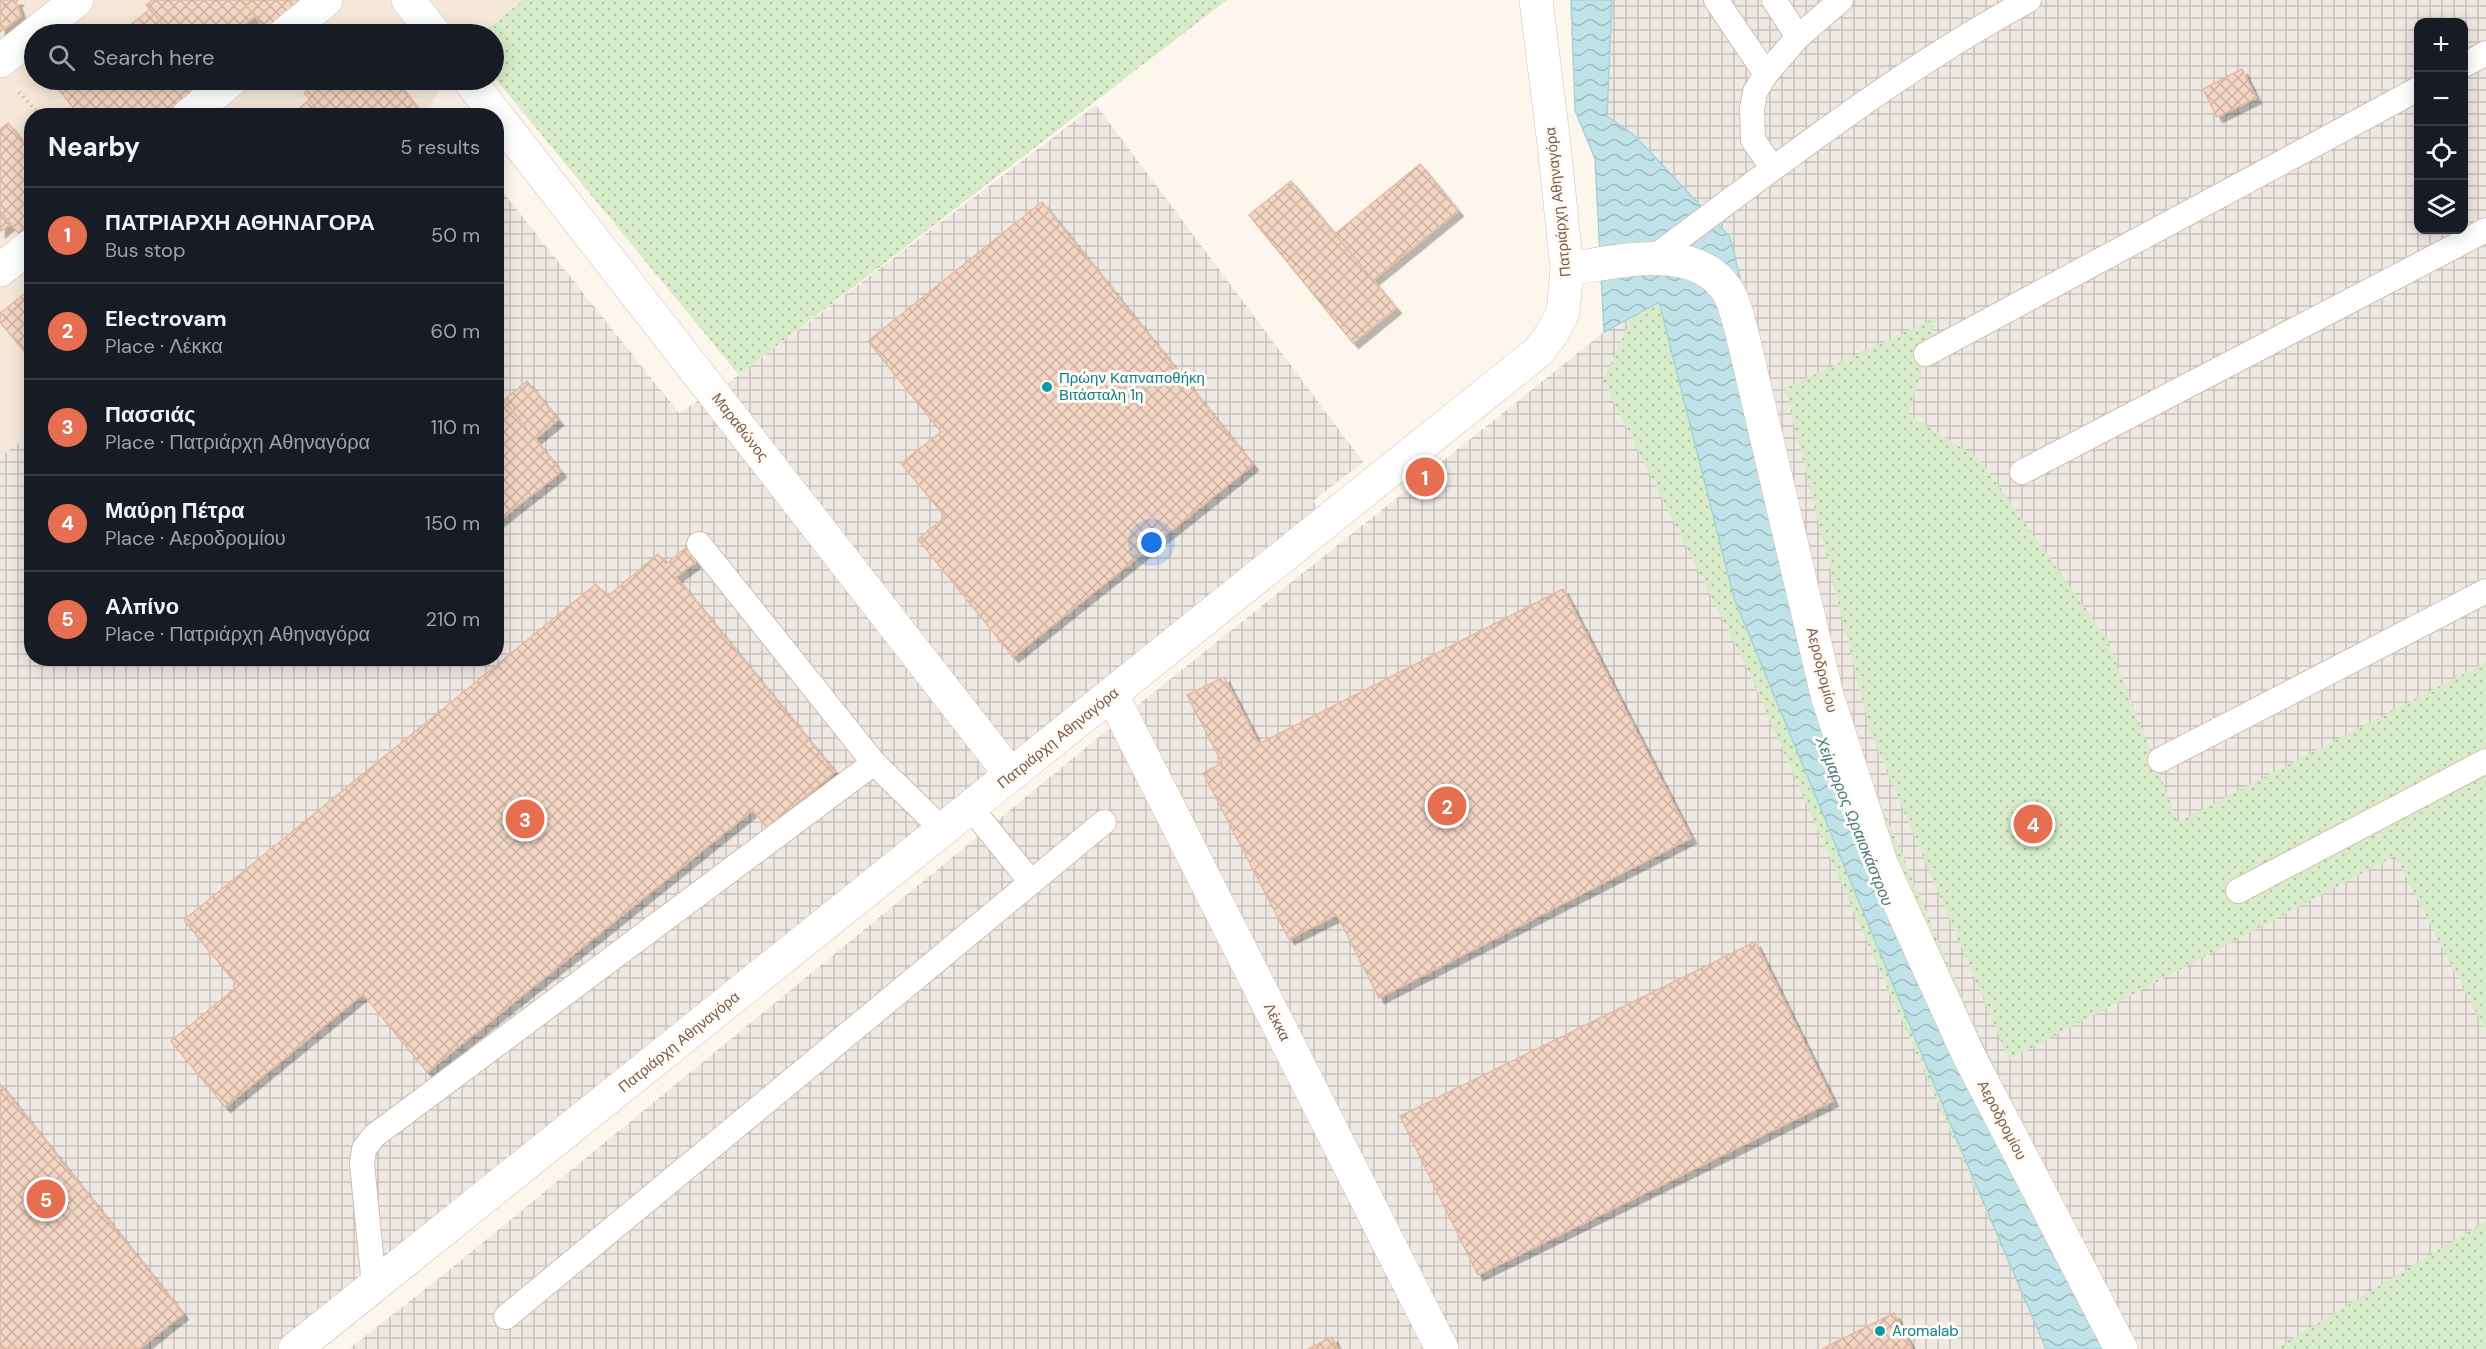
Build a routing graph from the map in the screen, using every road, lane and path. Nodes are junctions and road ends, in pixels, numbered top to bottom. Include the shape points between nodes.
1 (77, 0) edge
2 (326, 0) edge
3 (408, 0) edge
4 (1536, 0) edge
5 (1716, 0) edge
6 (1774, 0) edge
7 (1841, 0) edge
8 (2029, 0) edge
9 (47, 24) edge
10 (297, 24) edge
11 (427, 24) edge
12 (1798, 37) junction
13 (24, 42) edge
14 (2486, 53) edge
15 (0, 61) edge
16 (2468, 62) edge
17 (1766, 74) junction
18 (219, 90) edge
19 (477, 90) edge
20 (2414, 91) edge
21 (198, 108) edge
22 (491, 108) edge
23 (504, 125) edge
24 (1772, 167) junction
25 (2486, 230) edge
26 (24, 250) edge
27 (1654, 257) junction
28 (1567, 269) junction
29 (0, 270) edge
30 (1926, 354) dead end
31 (2022, 472) dead end
32 (699, 544) dead end
33 (2486, 591) edge
34 (1112, 694) junction
35 (2160, 760) dead end
36 (2486, 761) edge
37 (874, 763) junction
38 (1011, 775) junction
39 (971, 808) junction
40 (1104, 822) dead end
41 (943, 830) junction
42 (1031, 882) junction
43 (2238, 891) dead end
44 (374, 1285) junction
45 (506, 1317) dead end
46 (295, 1349) edge
47 (1442, 1349) edge
48 (2121, 1349) edge

1 - 9 street
2 - 10 street
3 - 11 street
4 - 28 street, Πατριάρχη Αθηναγόρα
5 - 17 lane
6 - 12 lane
7 - 12 lane
8 - 24 lane via 1971,32
12 - 17 lane
13 - 15 street
14 - 16 lane
17 - 24 lane via 1753,100 1753,140
18 - 21 street
19 - 22 street, Μαραθώνος
20 - 30 lane
23 - 38 street, Μαραθώνος
24 - 27 lane
25 - 31 lane
26 - 29 street
27 - 28 street, Αεροδρομίου
27 - 48 street, Αεροδρομίου via 1682,260 1707,270 1727,290 1741,329 1827,695 1881,863 1968,1054
28 - 34 street, Πατριάρχη Αθηναγόρα via 1563,312 1539,351
32 - 37 lane
33 - 35 lane
34 - 38 street, Πατριάρχη Αθηναγόρα
34 - 47 street, Λέκκα
36 - 43 lane
37 - 41 lane
37 - 44 lane via 368,1142 362,1164
38 - 39 street, Πατριάρχη Αθηναγόρα
39 - 41 street, Πατριάρχη Αθηναγόρα
39 - 42 lane
40 - 42 lane
41 - 44 street, Πατριάρχη Αθηναγόρα
42 - 45 lane
44 - 46 street, Πατριάρχη Αθηναγόρα

